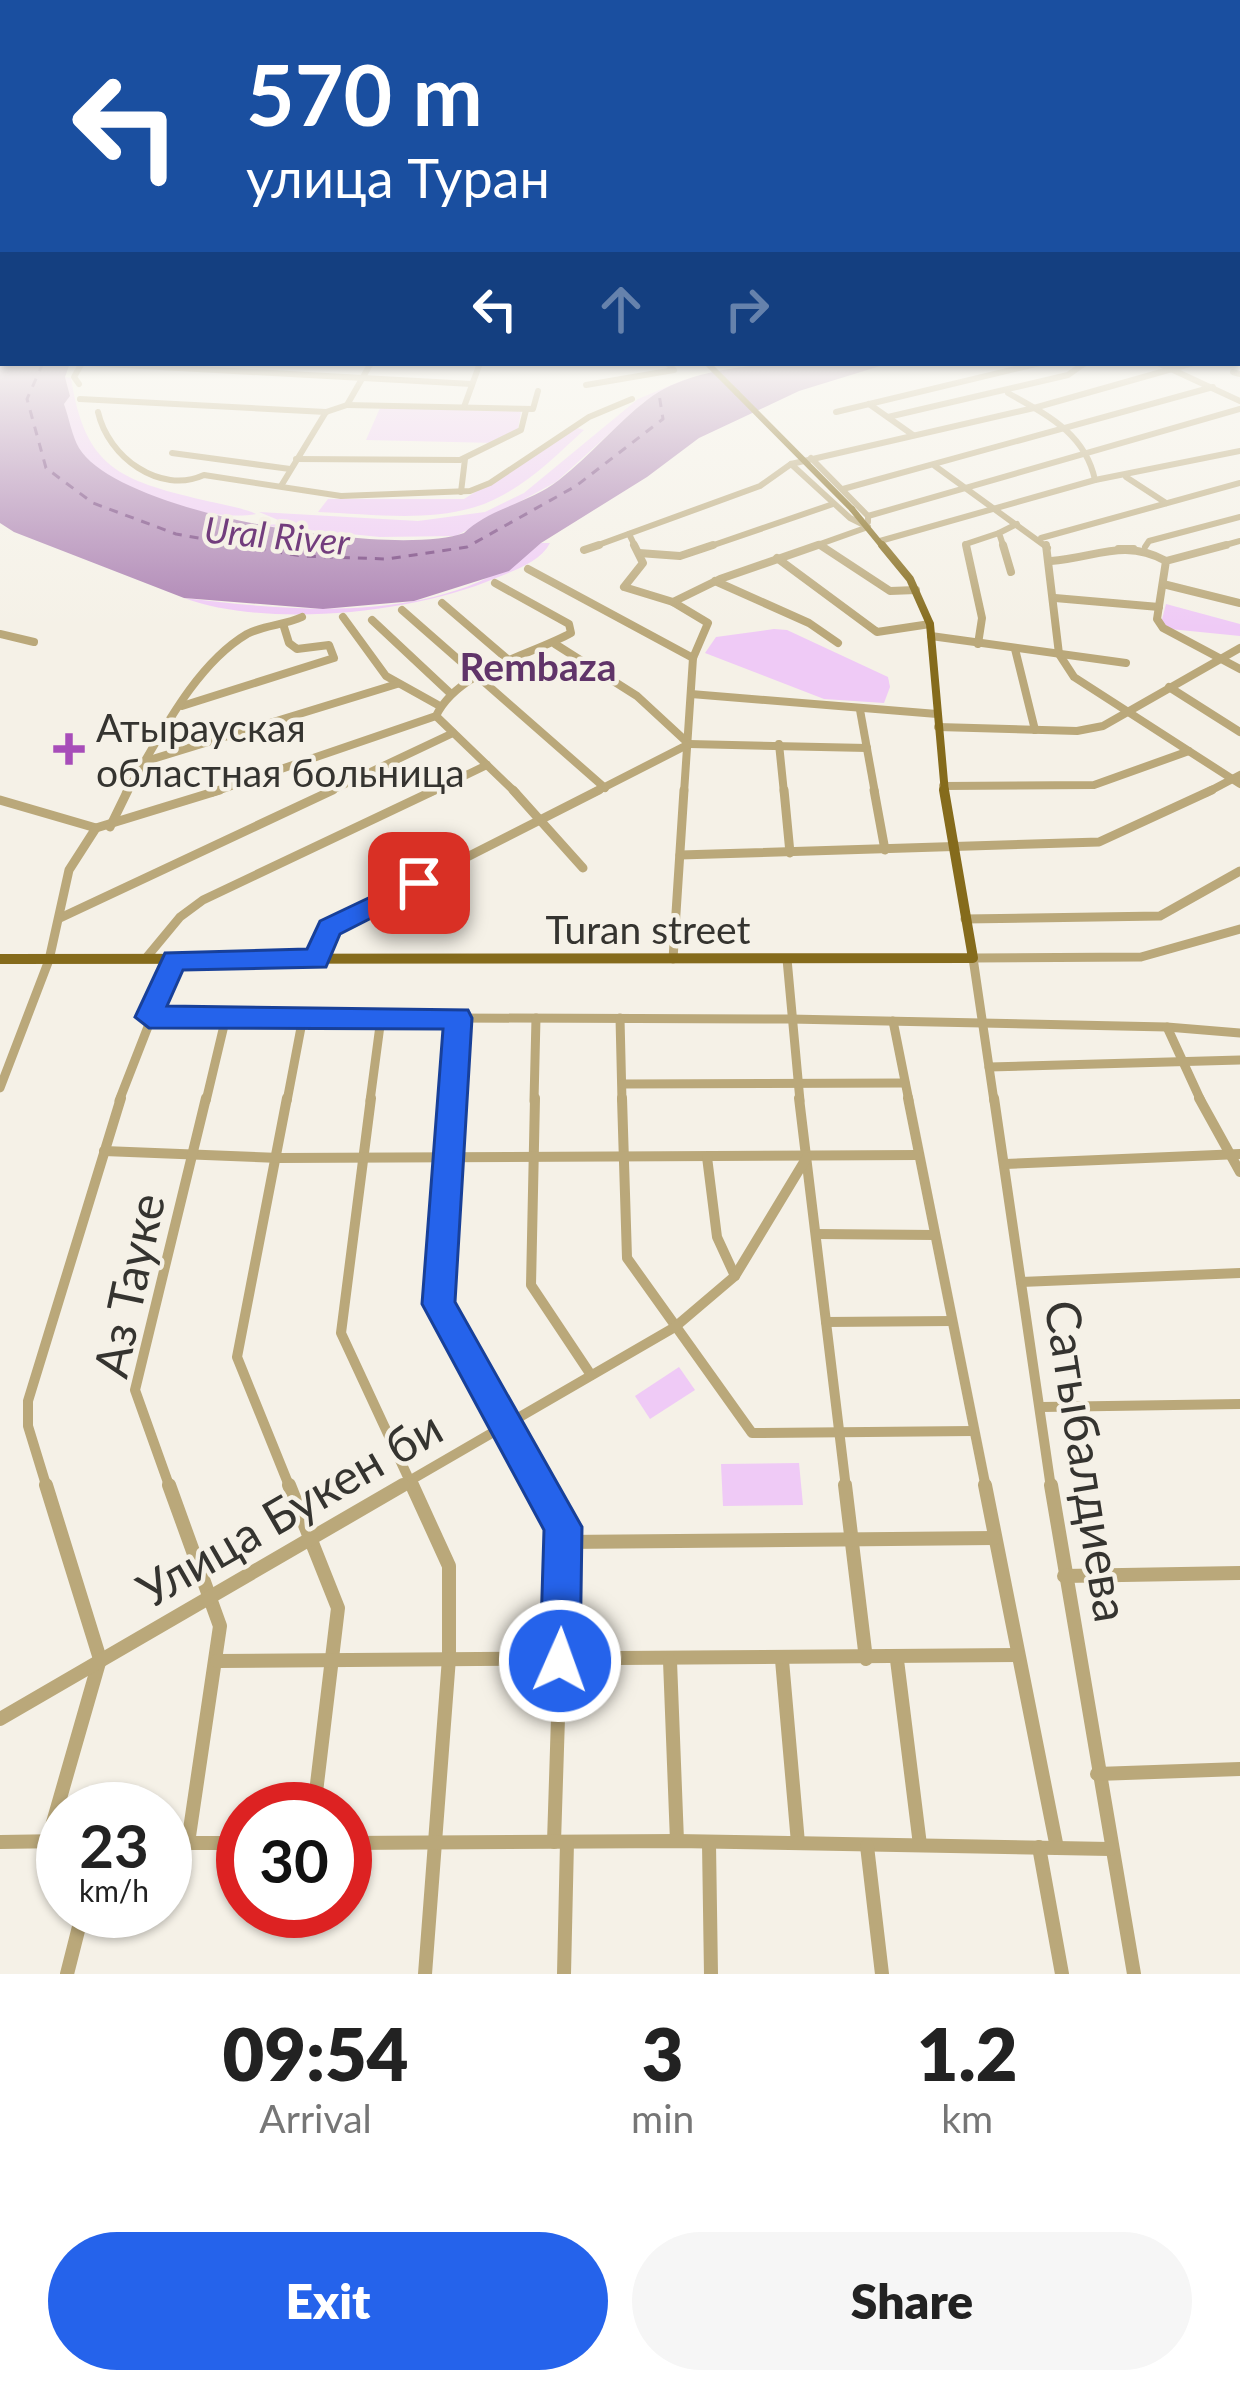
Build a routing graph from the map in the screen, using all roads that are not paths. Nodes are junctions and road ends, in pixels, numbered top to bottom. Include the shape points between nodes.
1 (110, 443) edge
2 (310, 443) edge
3 (496, 443) edge
4 (550, 443) edge
5 (787, 443) edge
6 (877, 443) edge
7 (1018, 443) edge
8 (1082, 443) edge
9 (1128, 443) edge
10 (1240, 451) edge
11 (172, 453) dead end
12 (1093, 455) junction
13 (811, 458) junction
14 (296, 459) junction
15 (465, 459) junction
16 (791, 464) junction
17 (935, 466) junction
18 (290, 469) junction
19 (1126, 477) junction
20 (1095, 480) junction
21 (1240, 483) edge
22 (281, 486) junction
23 (843, 489) junction
24 (966, 489) junction
25 (461, 492) junction
26 (1166, 503) junction
27 (833, 504) junction
28 (995, 508) junction
29 (1240, 517) edge
30 (868, 521) junction
31 (1017, 524) junction
32 (1000, 533) junction
33 (629, 534) junction
34 (1041, 538) junction
35 (880, 541) junction
36 (819, 544) junction
37 (1237, 544) edge
38 (1144, 547) junction
39 (584, 550) dead end
40 (639, 554) junction
41 (777, 558) junction
42 (1051, 561) junction
43 (1166, 561) junction
44 (528, 569) dead end
45 (1012, 572) dead end
46 (716, 581) junction
47 (495, 583) dead end
48 (1162, 584) junction
49 (916, 590) junction
50 (1055, 598) junction
51 (674, 602) junction
52 (442, 603) dead end
53 (1240, 603) edge
54 (1159, 607) junction
55 (402, 610) dead end
56 (302, 617) dead end
57 (344, 617) dead end
58 (371, 620) dead end
59 (284, 627) junction
60 (931, 630) junction
61 (0, 634) edge
62 (34, 642) dead end
63 (838, 643) dead end
64 (554, 644) junction
65 (978, 644) junction
66 (1240, 648) edge
67 (1016, 649) junction
68 (1059, 655) junction
69 (693, 658) junction
70 (1221, 658) junction
71 (512, 663) junction
72 (1126, 663) dead end
73 (1240, 669) edge
74 (476, 678) junction
75 (397, 684) junction
76 (1169, 687) junction
77 (450, 693) junction
78 (691, 694) junction
79 (182, 706) junction
80 (437, 710) junction
81 (860, 710) junction
82 (1131, 713) junction
83 (937, 714) junction
84 (938, 727) junction
85 (1036, 730) junction
86 (1240, 732) edge
87 (453, 733) junction
88 (689, 744) junction
89 (779, 744) junction
90 (867, 748) junction
91 (1189, 752) junction
92 (146, 761) junction
93 (487, 765) junction
94 (1238, 780) edge
95 (943, 786) junction
96 (605, 788) junction
97 (0, 800) edge
98 (545, 820) junction
99 (110, 827) junction
100 (97, 828) junction
101 (952, 848) junction
102 (885, 850) junction
103 (790, 853) junction
104 (680, 855) junction
105 (584, 868) dead end
106 (1240, 871) edge
107 (60, 918) junction
108 (965, 919) junction
109 (1240, 929) edge
110 (0, 958) edge
111 (146, 958) junction
112 (973, 958) junction
113 (316, 959) junction
114 (673, 959) junction
115 (787, 959) junction
116 (49, 960) junction
117 (174, 960) junction
118 (149, 1017) junction
119 (226, 1017) junction
120 (303, 1017) junction
121 (381, 1018) junction
122 (458, 1018) junction
123 (536, 1018) junction
124 (620, 1018) junction
125 (790, 1019) junction
126 (893, 1021) junction
127 (981, 1023) junction
128 (1167, 1027) junction
129 (1240, 1033) edge
130 (1240, 1060) edge
131 (1180, 1062) junction
132 (989, 1066) junction
133 (623, 1084) junction
134 (905, 1084) junction
135 (800, 1086) junction
136 (0, 1088) edge
137 (104, 1151) junction
138 (193, 1154) junction
139 (1234, 1154) edge
140 (919, 1155) junction
141 (807, 1156) junction
142 (536, 1157) junction
143 (621, 1157) junction
144 (707, 1157) junction
145 (279, 1158) junction
146 (365, 1158) junction
147 (451, 1158) junction
148 (1005, 1164) junction
149 (1240, 1172) edge
150 (816, 1234) junction
151 (935, 1234) junction
152 (1240, 1273) edge
153 (735, 1276) junction
154 (1021, 1282) junction
155 (952, 1321) junction
156 (826, 1322) junction
157 (675, 1327) junction
158 (591, 1375) junction
159 (1240, 1404) edge
160 (1042, 1407) junction
161 (506, 1424) junction
162 (973, 1431) junction
163 (839, 1434) junction
164 (411, 1479) junction
165 (994, 1538) junction
166 (308, 1539) junction
167 (564, 1542) junction
168 (852, 1542) junction
169 (1240, 1573) edge
170 (1064, 1576) junction
171 (209, 1596) junction
172 (1017, 1655) junction
173 (448, 1658) junction
174 (100, 1659) junction
175 (866, 1659) junction
176 (217, 1660) junction
177 (782, 1660) junction
178 (897, 1660) junction
179 (560, 1661) junction
180 (670, 1661) junction
181 (331, 1662) junction
182 (0, 1720) edge
183 (1240, 1769) edge
184 (1097, 1774) junction
185 (69, 1782) edge
186 (317, 1782) edge
187 (192, 1818) edge
188 (36, 1841) edge
189 (677, 1841) junction
190 (0, 1842) edge
191 (561, 1842) junction
192 (798, 1843) junction
193 (372, 1844) edge
194 (709, 1844) junction
195 (437, 1845) junction
196 (920, 1845) junction
197 (867, 1846) junction
198 (1048, 1847) junction
199 (1110, 1849) junction
200 (76, 1938) edge
201 (67, 1974) edge
202 (425, 1974) edge
203 (564, 1974) edge
204 (712, 1974) edge
205 (882, 1974) edge
206 (1062, 1974) edge
207 (1134, 1974) edge

1 - 22 street via 184,483 204,475
2 - 14 street
3 - 15 street
4 - 25 street via 490,483
5 - 30 main road, bridge
6 - 13 street
7 - 17 street
8 - 12 street
9 - 12 street
10 - 19 street
11 - 18 street
12 - 20 street
12 - 24 street
13 - 16 street
13 - 23 street
14 - 15 street
14 - 18 street
15 - 25 street
16 - 27 street
16 - 33 street via 760,486
17 - 23 street
17 - 24 street
18 - 22 street
19 - 20 street
19 - 26 street
20 - 28 street
21 - 26 street
22 - 25 street via 341,496
23 - 30 street
24 - 28 street
24 - 30 street
26 - 34 street
27 - 30 street
27 - 40 street via 687,554
28 - 31 street
28 - 35 street
29 - 38 street
30 - 35 main road
30 - 36 street
31 - 32 street
31 - 34 street
32 - 45 street
32 - 65 street via 966,544 982,618
33 - 39 street
33 - 40 street
34 - 42 street
35 - 49 main road
36 - 41 street
36 - 49 street via 890,591
37 - 43 street
38 - 42 street
38 - 43 street
40 - 51 street via 643,563 624,587
41 - 46 street
41 - 60 street via 877,632 909,624
42 - 50 street
43 - 48 street
44 - 69 street
46 - 51 street
46 - 63 street
47 - 64 street via 569,625 572,633
48 - 53 street
48 - 54 street
49 - 60 main road
50 - 54 street
50 - 68 street
51 - 69 street via 708,623
52 - 71 street
54 - 70 street via 1159,623
55 - 74 street
56 - 59 street
57 - 75 street
58 - 77 street
59 - 79 street via 246,635
59 - 79 street via 289,644 329,645 334,658
60 - 65 street
60 - 83 main road
61 - 62 street
64 - 71 street
64 - 88 street via 637,696
65 - 67 street
66 - 70 street
67 - 68 street
67 - 85 street
68 - 72 street
68 - 82 street via 1074,677
69 - 78 street
70 - 73 street
70 - 76 street
71 - 74 street
74 - 77 street
74 - 96 street
75 - 80 street
75 - 92 street
76 - 82 street
76 - 86 street
77 - 80 street
78 - 81 street
78 - 88 street
79 - 92 street
80 - 87 street
80 - 99 street
81 - 83 street
81 - 90 street
82 - 85 street via 1077,731
82 - 91 street
83 - 84 main road
84 - 85 street
84 - 95 main road
87 - 93 street
87 - 107 street
88 - 89 street
88 - 96 street
88 - 104 street
89 - 90 street
89 - 103 street
90 - 102 street
91 - 94 street
91 - 95 street via 1094,785
92 - 99 street
93 - 98 street
93 - 111 street via 203,900
94 - 101 street via 1112,839
95 - 101 main road
96 - 98 street
97 - 100 street
98 - 105 street
98 - 113 street via 329,928
99 - 100 street
100 - 107 street via 69,870
101 - 102 street
101 - 108 main road
102 - 103 street
103 - 104 street
104 - 114 street
106 - 108 street via 1178,910 1138,920
107 - 116 street
108 - 112 main road
109 - 112 street, Turan street via 1191,951 1114,962
110 - 116 main road, Turan street
111 - 116 main road, Turan street
111 - 117 main road, Turan street
112 - 115 main road, Turan street
112 - 127 street, Сатыбалдиева
113 - 114 main road, Turan street
113 - 117 main road, Turan street
114 - 115 main road, Turan street
115 - 125 street
116 - 136 street
117 - 118 street
118 - 119 street
118 - 137 street
119 - 120 street
119 - 138 street, Аз Тауке
120 - 121 street
120 - 145 street
121 - 122 street
121 - 146 street
122 - 123 street
122 - 147 street
123 - 124 street
123 - 142 street
124 - 125 street
124 - 133 street
125 - 126 street
125 - 135 street
126 - 127 street
126 - 134 street
127 - 128 street
127 - 132 street, Сатыбалдиева
128 - 129 street
128 - 131 street
130 - 131 street
131 - 132 street
131 - 139 street
132 - 148 street, Сатыбалдиева
133 - 135 street
133 - 143 street
134 - 135 street
134 - 140 street
135 - 141 street
137 - 138 street
137 - 174 street via 26,1414
138 - 145 street
138 - 171 street, Аз Тауке via 135,1390
139 - 148 street
139 - 149 street
140 - 141 street
140 - 151 street
141 - 144 street
141 - 150 street
141 - 153 street, Улица Букен би
142 - 143 street
142 - 147 street
142 - 158 street via 531,1285
143 - 144 street
143 - 157 street via 627,1258
144 - 153 street via 717,1237
145 - 146 street
145 - 166 street via 237,1357
146 - 147 street
146 - 164 street via 340,1333
147 - 161 street via 439,1304
148 - 154 street, Сатыбалдиева
150 - 151 street
150 - 156 street
151 - 155 street
152 - 154 street
153 - 157 street, Улица Букен би
154 - 160 street, Сатыбалдиева
155 - 156 street
155 - 162 street
156 - 163 street
157 - 158 street, Улица Букен би
157 - 163 street via 752,1433
158 - 161 street, Улица Букен би
159 - 160 street
160 - 170 street, Сатыбалдиева
161 - 164 street, Улица Букен би
161 - 167 street
162 - 163 street
162 - 165 street
163 - 168 street
164 - 166 street, Улица Букен би
164 - 173 street via 449,1565
165 - 168 street
165 - 172 street
166 - 171 street, Улица Букен би
166 - 181 street via 339,1614
167 - 168 street
167 - 179 street
168 - 175 street
169 - 170 street
170 - 184 street, Сатыбалдиева
171 - 174 street, Улица Букен би
171 - 176 street, Аз Тауке via 220,1626
172 - 178 street
172 - 198 street
173 - 179 street
173 - 181 street
173 - 195 street
174 - 182 street, Улица Букен би
174 - 185 street
175 - 177 street
175 - 178 street
176 - 181 street
176 - 187 street, Аз Тауке
177 - 180 street
177 - 192 street
178 - 196 street
179 - 180 street
179 - 191 street
180 - 189 street
181 - 186 street
183 - 184 street
184 - 199 street, Сатыбалдиева
188 - 190 street
189 - 191 street
189 - 194 street
191 - 195 street
191 - 203 street
192 - 194 street
192 - 197 street
193 - 195 street
194 - 204 street
195 - 202 street
196 - 197 street
196 - 198 street
197 - 205 street
198 - 199 street
198 - 206 street
199 - 207 street, Сатыбалдиева
200 - 201 street

